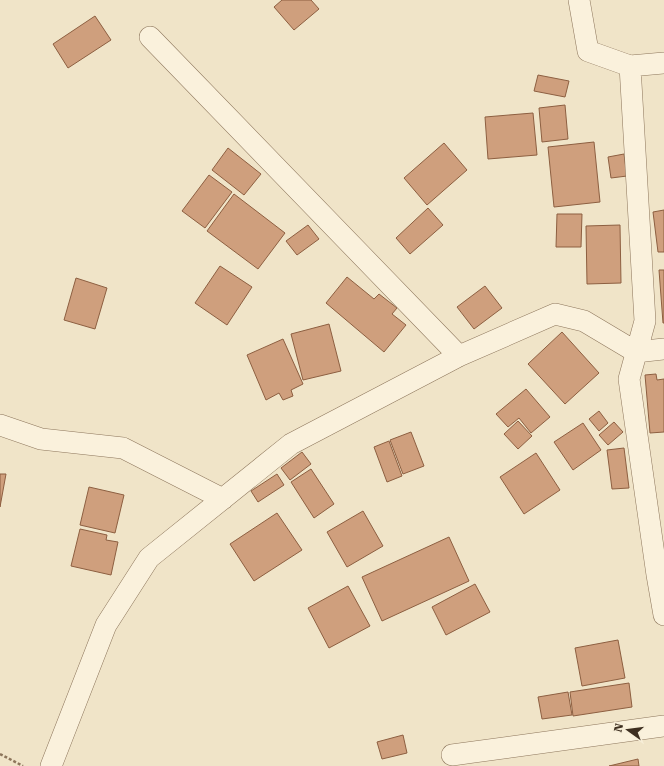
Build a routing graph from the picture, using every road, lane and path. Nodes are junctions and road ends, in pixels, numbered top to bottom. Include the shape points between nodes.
1 (580, 0) edge
2 (150, 37) dead end
3 (664, 63) edge
4 (630, 66) junction
5 (664, 349) edge
6 (636, 352) junction
7 (459, 356) junction
8 (0, 425) edge
9 (223, 499) junction
10 (664, 615) edge
11 (664, 726) edge
12 (0, 754) edge
13 (452, 755) dead end
14 (23, 766) edge
15 (51, 766) edge

1 - 4 street via 588,50
2 - 7 street
3 - 4 street
4 - 6 street via 645,322
5 - 6 street
6 - 7 street via 584,321 555,314
6 - 10 street via 629,379
7 - 9 street via 291,444
8 - 9 street via 41,439 123,448
9 - 15 street via 149,558 106,625
11 - 13 street
12 - 14 path

